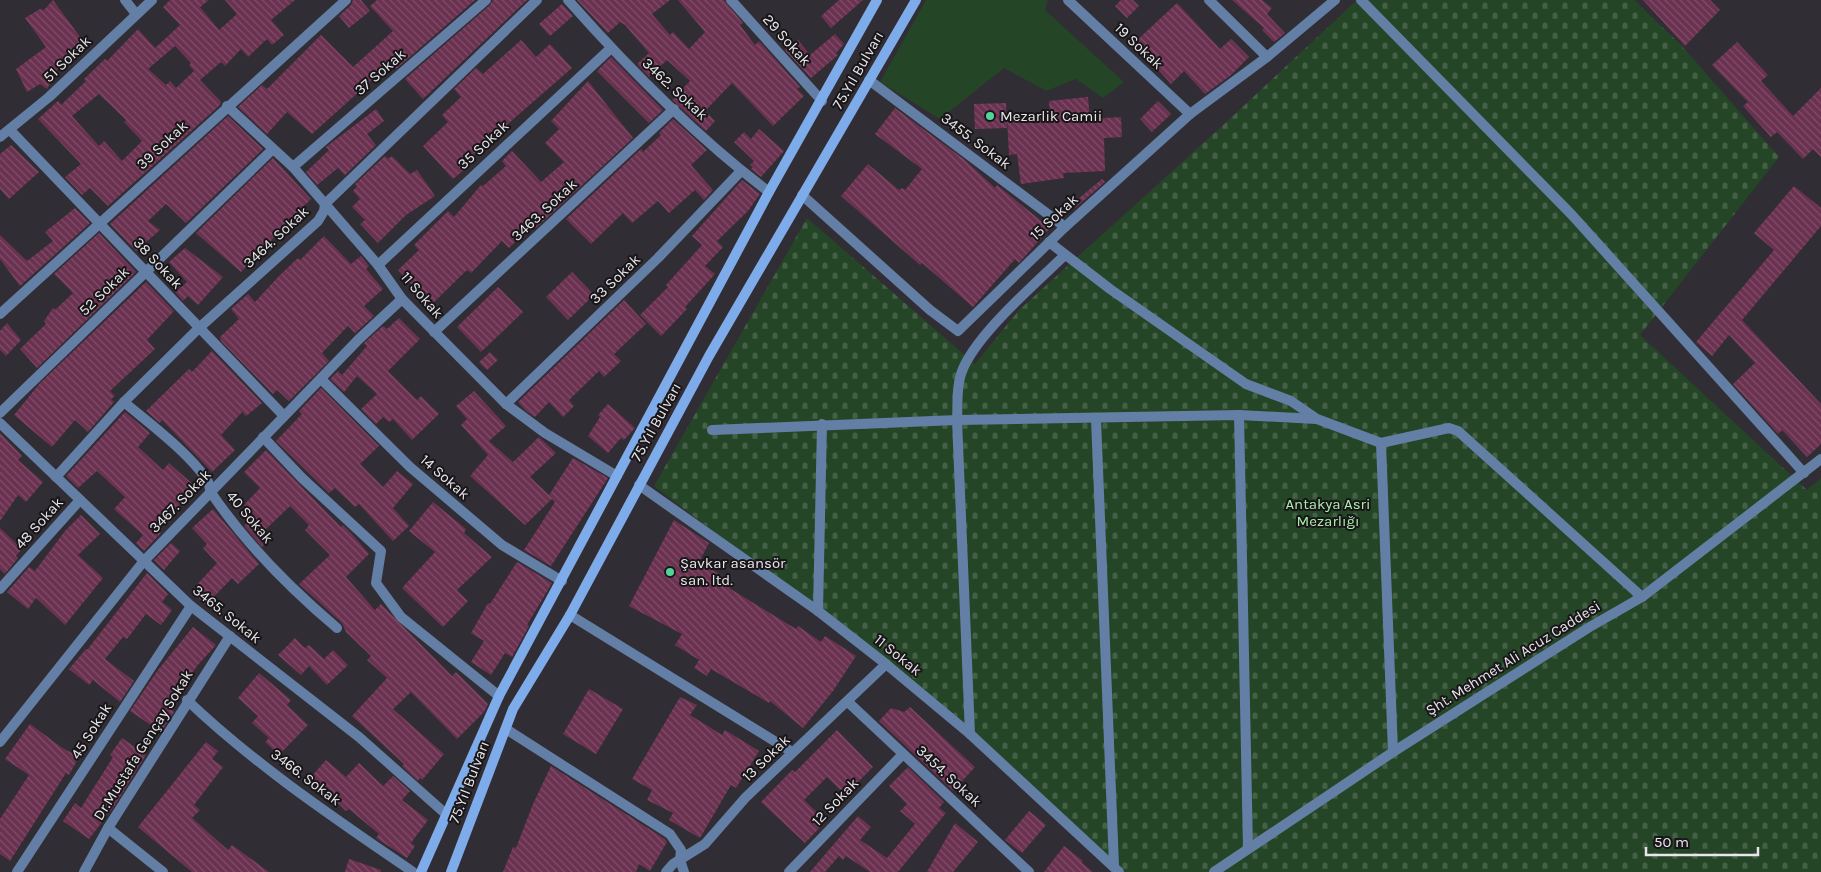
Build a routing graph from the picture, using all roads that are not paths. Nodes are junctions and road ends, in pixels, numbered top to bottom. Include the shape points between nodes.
1 (125, 0) edge
2 (152, 0) edge
3 (346, 0) edge
4 (486, 0) edge
5 (537, 0) edge
6 (568, 0) edge
7 (731, 0) edge
8 (916, 0) edge
9 (1068, 0) edge
10 (1209, 0) edge
11 (1361, 0) edge
12 (875, 1) edge
13 (1333, 1) edge
14 (136, 14) junction
15 (610, 49) junction
16 (1266, 57) junction
17 (869, 80) junction
18 (822, 101) junction
19 (227, 106) junction
20 (674, 109) junction
21 (1190, 114) junction
22 (10, 130) junction
23 (0, 137) edge
24 (273, 149) junction
25 (293, 167) junction
26 (741, 171) junction
27 (769, 192) junction
28 (802, 195) junction
29 (324, 204) junction
30 (100, 223) junction
31 (1065, 227) junction
32 (1049, 242) junction
33 (1065, 255) junction
34 (378, 265) junction
35 (146, 272) junction
36 (402, 299) junction
37 (0, 314) edge
38 (199, 328) junction
39 (434, 332) junction
40 (321, 379) junction
41 (124, 402) junction
42 (506, 404) junction
43 (0, 413) edge
44 (1239, 415) junction
45 (284, 416) junction
46 (1317, 419) junction
47 (957, 420) junction
48 (1096, 420) junction
49 (0, 423) edge
50 (822, 424) junction
51 (712, 430) dead end
52 (263, 437) junction
53 (1381, 443) junction
54 (1821, 459) edge
55 (1804, 473) junction
56 (617, 476) junction
57 (56, 477) junction
58 (639, 485) junction
59 (210, 492) junction
60 (80, 500) junction
61 (143, 562) junction
62 (0, 571) edge
63 (9, 579) junction
64 (562, 581) junction
65 (0, 589) edge
66 (1642, 597) junction
67 (192, 606) junction
68 (818, 611) junction
69 (570, 615) junction
70 (337, 628) dead end
71 (230, 636) junction
72 (886, 664) junction
73 (499, 696) junction
74 (187, 700) junction
75 (848, 702) junction
76 (506, 730) junction
77 (970, 734) junction
78 (0, 742) edge
79 (792, 752) junction
80 (1393, 752) junction
81 (903, 754) junction
82 (447, 815) junction
83 (108, 828) junction
84 (1248, 848) junction
85 (680, 860) junction
86 (1117, 869) edge
87 (17, 872) edge
88 (84, 872) edge
89 (163, 872) edge
90 (413, 872) edge
91 (421, 872) edge
92 (451, 872) edge
93 (666, 872) edge
94 (684, 872) edge
95 (789, 872) edge
96 (1029, 872) edge
97 (1214, 872) edge

1 - 14 street
2 - 14 street, 51 Sokak
3 - 19 street, 39 Sokak
4 - 25 street, 37 Sokak
5 - 29 street, 3464. Sokak
6 - 15 street, 3462. Sokak
7 - 18 street, 29 Sokak
8 - 17 main road, 75.Yıl Bulvarı
9 - 21 street, 19 Sokak
10 - 16 street
11 - 55 street via 1572,215
12 - 18 main road, 75.Yıl Bulvarı
13 - 16 street, 15 Sokak
14 - 22 street, 51 Sokak
15 - 20 street, 3462. Sokak
15 - 34 street, 35 Sokak
16 - 21 street, 15 Sokak
17 - 28 main road, 75.Yıl Bulvarı
17 - 31 street, 3455. Sokak
18 - 27 main road, 75.Yıl Bulvarı
19 - 24 street, 11 Sokak
19 - 30 street, 39 Sokak
20 - 26 street, 3462. Sokak
20 - 39 street, 3463. Sokak
21 - 31 street, 15 Sokak
22 - 23 street, 51 Sokak
22 - 30 street, 38 Sokak
24 - 25 street, 11 Sokak
24 - 35 street, 52 Sokak
25 - 29 street, 11 Sokak
26 - 27 street, 3462. Sokak
26 - 42 street, 33 Sokak via 658,258
27 - 56 main road, 75.Yıl Bulvarı
28 - 32 street, 15 Sokak via 930,310 958,331
28 - 58 main road, 75.Yıl Bulvarı
29 - 34 street, 11 Sokak
29 - 38 street, 3464. Sokak via 318,221
30 - 35 street, 38 Sokak
30 - 37 street, 39 Sokak
31 - 32 street, 15 Sokak
32 - 33 street
33 - 46 street via 1246,384 1291,402
33 - 47 street via 999,319 969,357 958,387
34 - 36 street, 11 Sokak
35 - 38 street, 38 Sokak
35 - 43 street, 52 Sokak
36 - 39 street, 11 Sokak
36 - 40 street, 3467. Sokak
38 - 41 street, 3464. Sokak
38 - 45 street, 38 Sokak
39 - 42 street, 11 Sokak
40 - 45 street, 3467. Sokak
40 - 64 street, 14 Sokak via 410,467 502,545
41 - 57 street, 3464. Sokak
41 - 59 street, 40 Sokak via 194,466 209,482
42 - 56 street, 11 Sokak via 545,433
44 - 46 street
44 - 48 street
44 - 84 street
45 - 52 street, 3467. Sokak
46 - 53 street
47 - 48 street
47 - 50 street
47 - 77 street
48 - 86 street
49 - 57 street, 3465. Sokak
50 - 51 street
50 - 68 street
52 - 59 street, 3467. Sokak
52 - 73 street via 381,552 376,583 402,616
53 - 66 street via 1449,428 1458,431
53 - 80 street
54 - 55 street, Şht. Mehmet Ali Acuz Caddesi
55 - 66 street, Şht. Mehmet Ali Acuz Caddesi
56 - 64 main road, 75.Yıl Bulvarı
57 - 60 street, 3465. Sokak
58 - 68 street, 11 Sokak
58 - 69 main road, 75.Yıl Bulvarı
59 - 61 street, 3467. Sokak
59 - 70 street, 40 Sokak via 238,529 283,578
60 - 61 street, 3465. Sokak
60 - 63 street, 48 Sokak
61 - 67 street, 3465. Sokak
61 - 78 street, 3467. Sokak
62 - 63 street
63 - 65 street, 48 Sokak
64 - 73 main road, 75.Yıl Bulvarı
66 - 80 street, Şht. Mehmet Ali Acuz Caddesi
67 - 71 street, 3465. Sokak
67 - 87 street, 45 Sokak
68 - 72 street, 11 Sokak
69 - 76 main road, 75.Yıl Bulvarı via 513,709
69 - 79 street
71 - 74 street, Dr.Mustafa Gençay Sokak
71 - 82 street, 3465. Sokak via 359,737
72 - 75 street, 13 Sokak
72 - 77 street, 11 Sokak
73 - 82 main road, 75.Yıl Bulvarı
74 - 83 street, Dr.Mustafa Gençay Sokak
74 - 90 street, 3466. Sokak via 232,740
75 - 79 street, 13 Sokak
75 - 81 street, 3454. Sokak
76 - 85 street via 670,834 681,850
76 - 92 main road, 75.Yıl Bulvarı
77 - 86 street, 11 Sokak
79 - 85 street, 13 Sokak via 746,797 705,844
80 - 84 street, Şht. Mehmet Ali Acuz Caddesi
81 - 95 street, 12 Sokak
81 - 96 street, 3454. Sokak
82 - 91 main road, 75.Yıl Bulvarı
83 - 88 street, Dr.Mustafa Gençay Sokak
83 - 89 street
84 - 97 street, Şht. Mehmet Ali Acuz Caddesi
85 - 93 street, 13 Sokak
85 - 94 street

